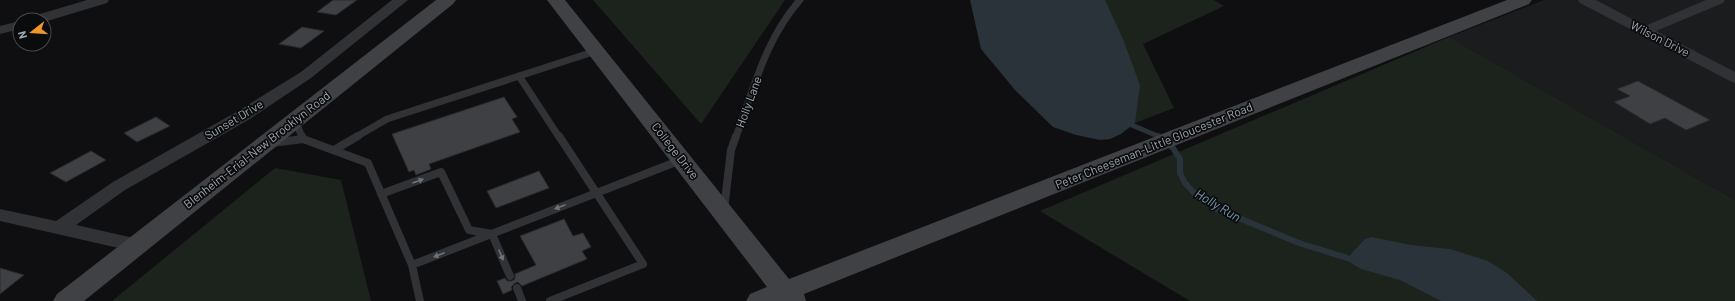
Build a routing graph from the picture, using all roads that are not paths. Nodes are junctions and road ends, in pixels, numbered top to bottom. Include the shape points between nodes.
1 (102, 0) edge
2 (401, 0) edge
3 (556, 0) edge
4 (800, 0) edge
5 (1523, 0) edge
6 (1585, 0) edge
7 (1718, 0) edge
8 (447, 1) edge
9 (52, 15) edge
10 (12, 26) edge
11 (0, 30) edge
12 (1643, 31) junction
13 (596, 51) junction
14 (519, 76) junction
15 (1735, 78) edge
16 (299, 130) junction
17 (334, 150) junction
18 (681, 160) junction
19 (596, 193) junction
20 (381, 194) junction
21 (723, 213) junction
22 (0, 215) edge
23 (60, 228) junction
24 (492, 234) junction
25 (136, 245) junction
26 (412, 265) junction
27 (510, 276) dead end
28 (517, 288) dead end
29 (790, 296) edge
30 (66, 301) edge
31 (420, 301) edge
32 (522, 301) edge
33 (550, 301) edge
34 (759, 301) edge

1 - 9 street
2 - 23 street, Sunset Drive via 306,75 244,115 119,186
3 - 13 main road, College Drive
4 - 21 lane, Holly Lane via 772,40 731,150
5 - 29 main road, Peter Cheeseman-Little Gloucester Road
6 - 12 street, Wilson Drive
7 - 12 street
8 - 16 main road, Blenheim-Erial-New Brooklyn Road
10 - 11 street
12 - 15 street, Wilson Drive
13 - 14 lane
13 - 18 main road, College Drive
14 - 17 lane via 387,119
14 - 19 lane
16 - 17 lane
16 - 25 main road, Blenheim-Erial-New Brooklyn Road via 265,144
17 - 20 lane via 368,163
18 - 19 lane
18 - 21 main road, College Drive
19 -> 24 lane
19 - 33 lane via 643,264
20 -> 24 lane via 441,172 469,230
20 - 26 lane
21 - 29 main road, College Drive
22 - 23 street
23 - 25 street
24 -> 26 lane
24 -> 27 lane
25 - 30 main road, Blenheim-Erial-New Brooklyn Road
26 - 31 lane
28 - 32 lane
29 - 34 main road, Peter Cheeseman-Little Gloucester Road

